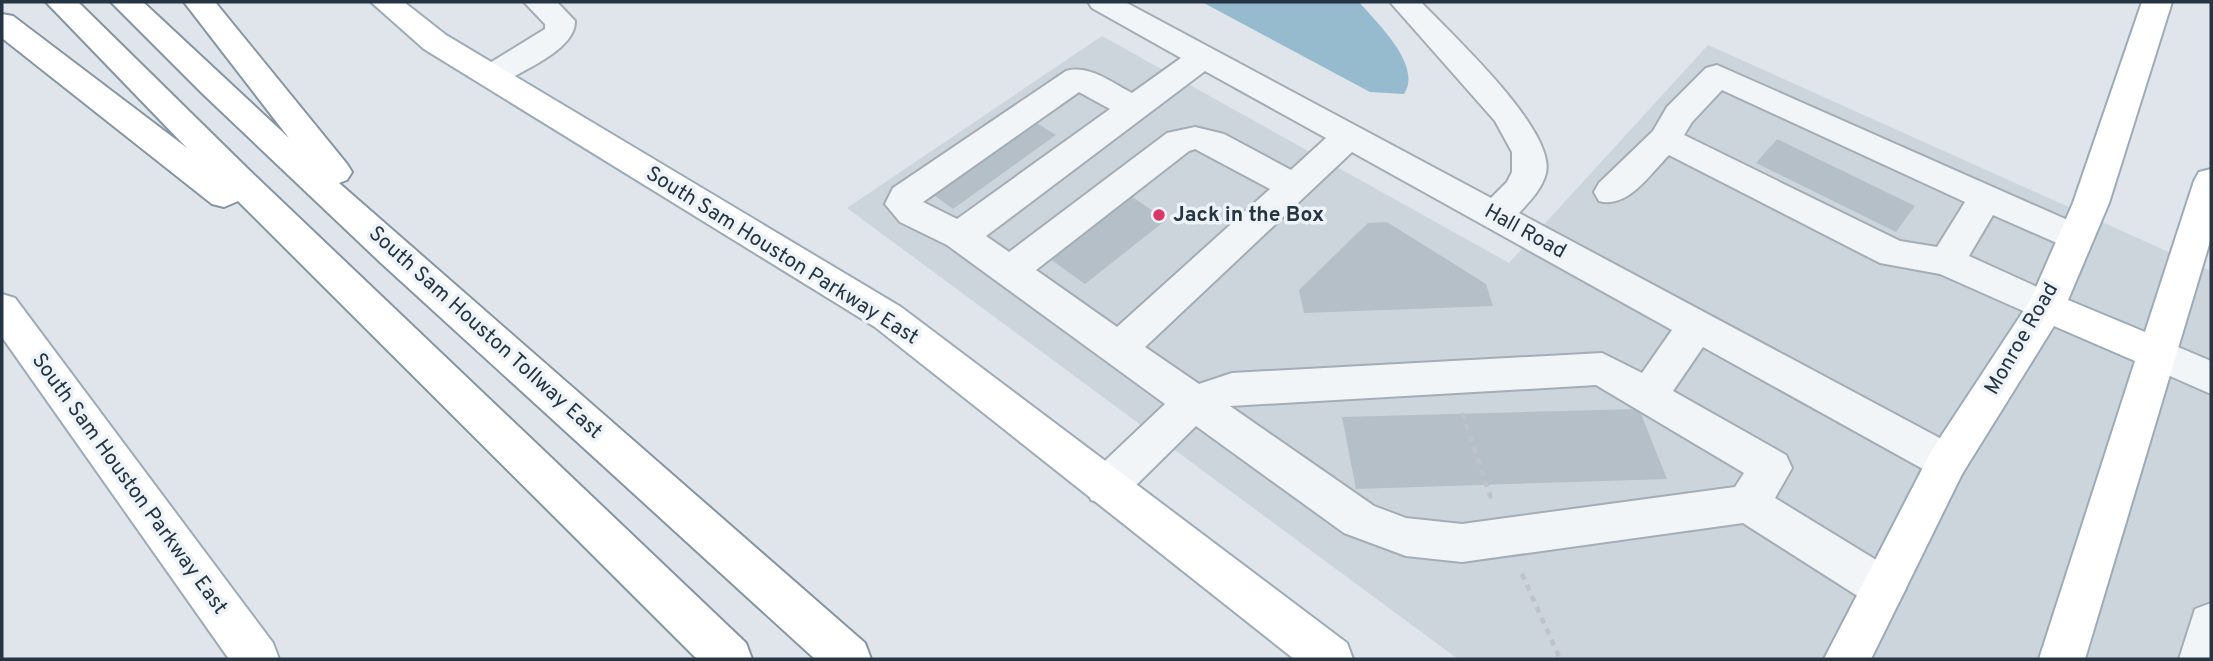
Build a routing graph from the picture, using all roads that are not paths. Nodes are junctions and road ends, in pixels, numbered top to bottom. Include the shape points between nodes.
1 (61, 2) edge
2 (126, 2) edge
3 (199, 2) edge
4 (386, 2) edge
5 (539, 2) edge
6 (1103, 2) edge
7 (1405, 2) edge
8 (2157, 2) edge
9 (2, 23) edge
10 (1203, 57) junction
11 (491, 76) junction
12 (1134, 108) junction
13 (1349, 136) junction
14 (1665, 139) junction
15 (2211, 181) edge
16 (1294, 187) junction
17 (1611, 192) dead end
18 (1986, 198) junction
19 (1495, 216) junction
20 (960, 236) junction
21 (2075, 238) junction
22 (1947, 262) junction
23 (409, 264) junction
24 (1008, 272) junction
25 (359, 300) junction
26 (2046, 307) junction
27 (2, 308) edge
28 (1697, 325) junction
29 (1118, 349) junction
30 (2159, 354) junction
31 (2211, 378) edge
32 (1648, 396) junction
33 (1194, 402) junction
34 (1947, 462) junction
35 (1106, 486) junction
36 (1748, 504) junction
37 (1883, 588) junction
38 (256, 659) edge
39 (729, 659) edge
40 (848, 659) edge
41 (1330, 659) edge
42 (1847, 659) edge
43 (2062, 659) edge

1 - 25 main road
2 - 23 main road, South Sam Houston Tollway East
3 - 23 main road
4 - 11 main road, South Sam Houston Parkway East via 435,42
5 - 11 street via 560,21 560,31
6 - 10 street, Hall Road
7 - 19 street via 1507,115 1529,152 1530,172 1522,188
8 - 21 main road, Monroe Road via 2091,203
9 - 25 main road
10 - 12 street
10 - 13 street, Hall Road
11 - 35 main road, South Sam Houston Parkway East via 888,317
12 - 20 street
12 - 20 street via 1077,78 905,197 903,204 913,212
13 - 16 street
13 - 19 street, Hall Road
14 - 17 street
14 - 18 street via 1679,115 1717,75
14 - 22 street via 1893,253
15 - 30 main road
16 - 24 street via 1212,142 1179,141
16 - 29 street
18 - 21 street
18 - 22 street
19 - 28 street, Hall Road
20 - 24 street
21 - 26 main road, Monroe Road
22 - 26 street
23 - 40 main road, South Sam Houston Tollway East
24 - 29 street
25 - 39 main road
26 - 30 main road
26 - 34 main road, Monroe Road
27 - 38 main road, South Sam Houston Parkway East
28 - 32 street
28 - 34 street, Hall Road
29 - 33 street
30 - 31 street
30 - 43 main road
32 - 33 street via 1602,369 1232,389
32 - 36 street via 1771,468
33 - 35 street
33 - 36 street via 1359,520 1406,537 1462,543
34 - 37 main road, Monroe Road
35 - 41 main road, South Sam Houston Parkway East
36 - 37 street
37 - 42 main road, Monroe Road

